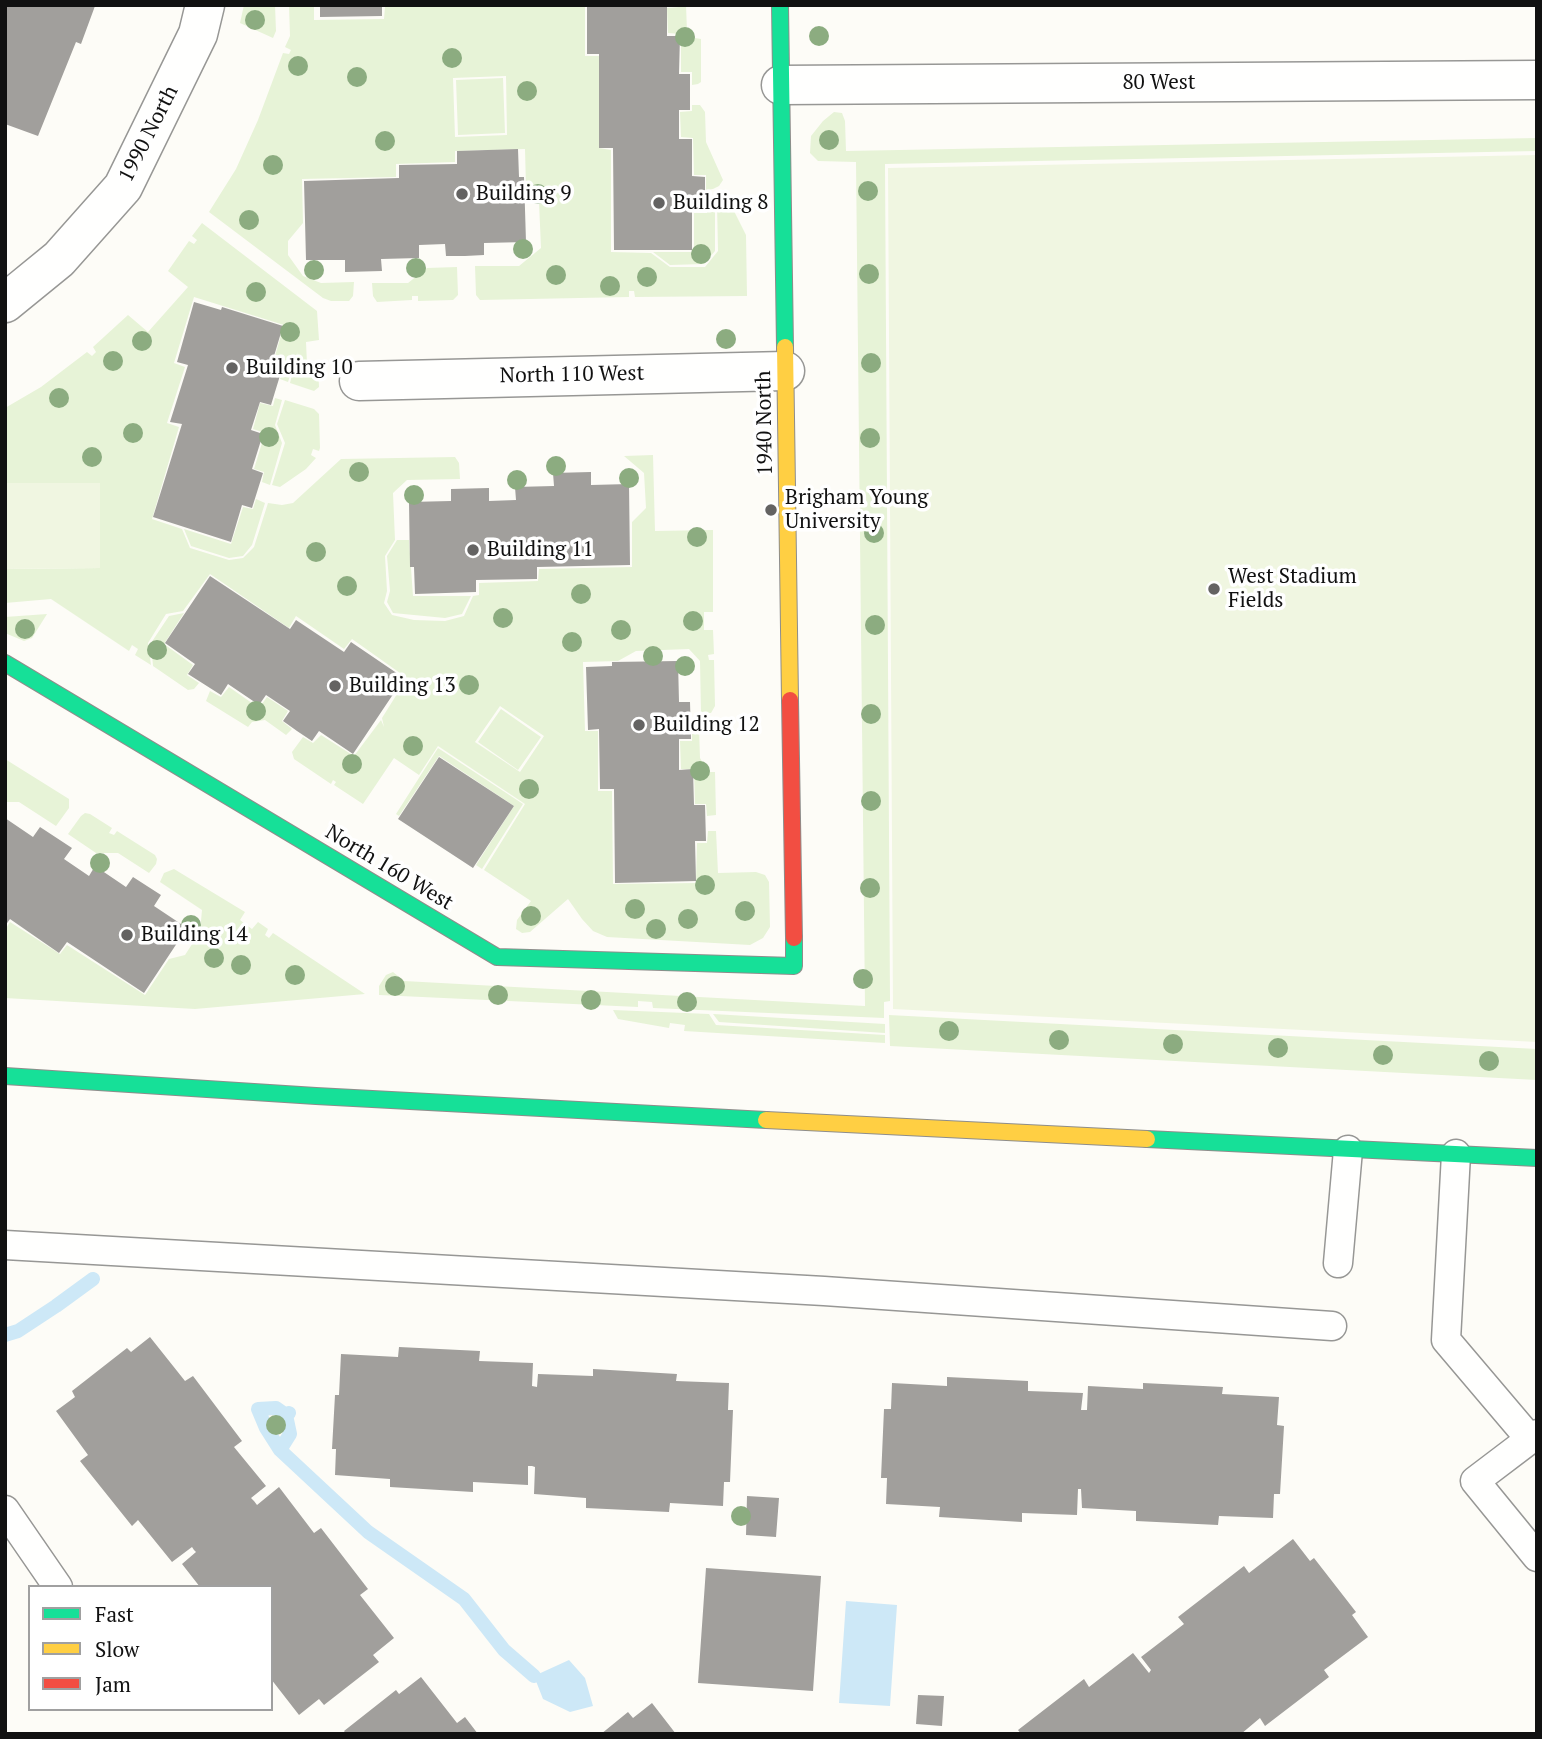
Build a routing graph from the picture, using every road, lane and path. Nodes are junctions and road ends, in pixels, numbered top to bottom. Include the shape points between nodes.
1 (205, 5) edge
2 (780, 5) edge
3 (1537, 80) edge
4 (781, 85) junction
5 (5, 303) edge
6 (785, 371) junction
7 (359, 380) dead end
8 (5, 663) edge
9 (794, 966) joint
10 (5, 1076) edge
11 (1348, 1150) junction
12 (1456, 1154) junction
13 (1537, 1158) edge
14 (5, 1245) edge
15 (1338, 1263) dead end
16 (1332, 1326) dead end
17 (1533, 1436) edge
18 (5, 1510) edge
19 (1537, 1557) edge
20 (57, 1585) edge

1 - 5 street, 1990 North via 198,34 123,187 59,259
2 - 4 street, 1940 North
3 - 4 street, 80 West
4 - 6 street, 1940 North
6 - 7 street, North 110 West
6 - 9 street, 1940 North
8 - 9 street, North 160 West via 497,957
10 - 11 street
11 - 12 street
11 - 15 lane
12 - 13 street
12 - 17 lane via 1446,1340
14 - 16 lane via 810,1290
17 - 19 lane via 1475,1481
18 - 20 lane

